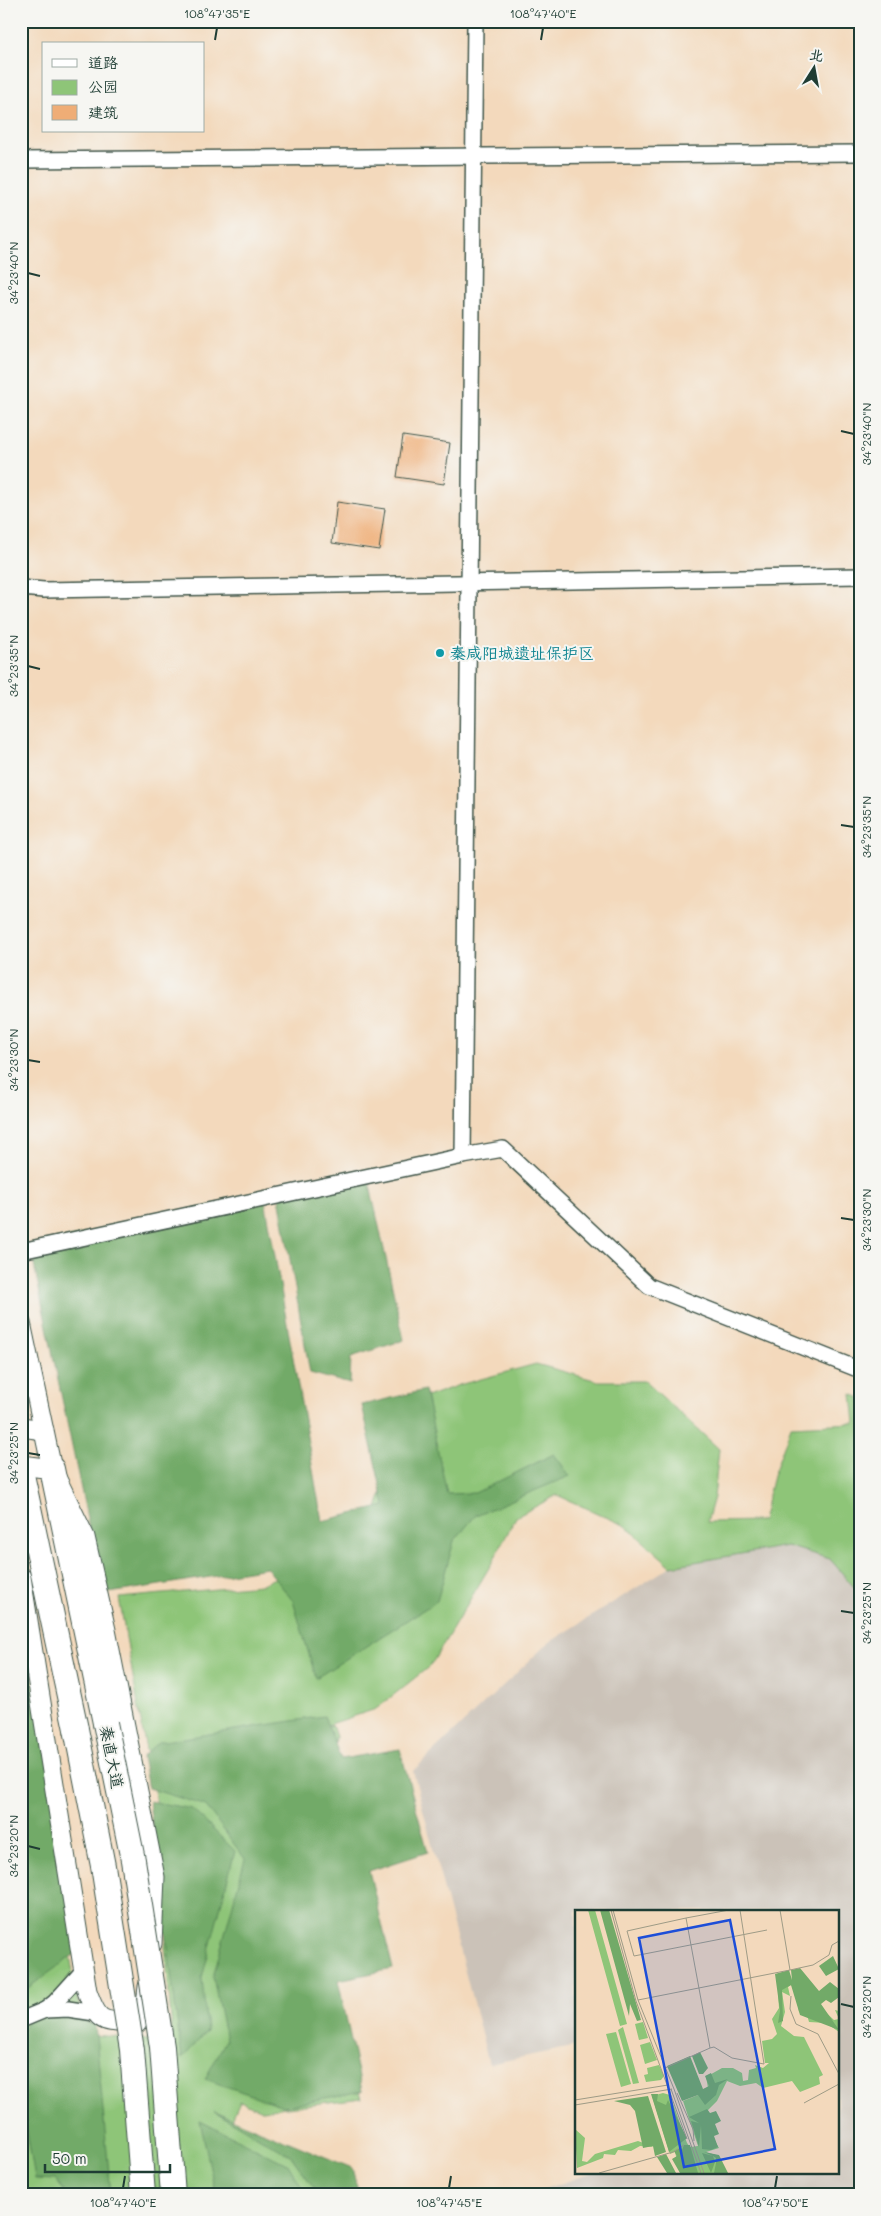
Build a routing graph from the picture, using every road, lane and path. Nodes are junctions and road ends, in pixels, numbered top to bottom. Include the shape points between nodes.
1 (475, 21) edge
2 (860, 153) edge
3 (473, 155) junction
4 (21, 160) edge
5 (860, 576) edge
6 (469, 583) junction
7 (21, 588) edge
8 (463, 1156) junction
9 (21, 1251) edge
10 (21, 1323) edge
11 (860, 1370) edge
12 (21, 1427) edge
13 (44, 1430) junction
14 (21, 1465) edge
15 (52, 1469) junction
16 (21, 1470) edge
17 (21, 1577) edge
18 (84, 1971) junction
19 (45, 2010) junction
20 (95, 2013) junction
21 (21, 2020) edge
22 (143, 2195) edge
23 (173, 2195) edge

1 - 3 street
2 - 3 street
3 - 4 street
3 - 6 street
5 - 6 street
6 - 7 street
6 - 8 street
8 - 9 street
8 - 11 street via 503,1149 649,1286
10 - 13 street, 秦直大道
12 - 13 street
13 - 15 street, 秦直大道
14 - 15 street
15 - 20 street via 84,1537 155,1876 146,2006 137,2023 107,2021
15 - 23 main road, 秦直大道, bridge via 133,1860 162,2047
16 - 22 main road, 秦直大道, bridge via 103,1866 132,2050
17 - 18 street
18 - 19 street
18 - 20 street
19 - 20 street
19 - 21 street

